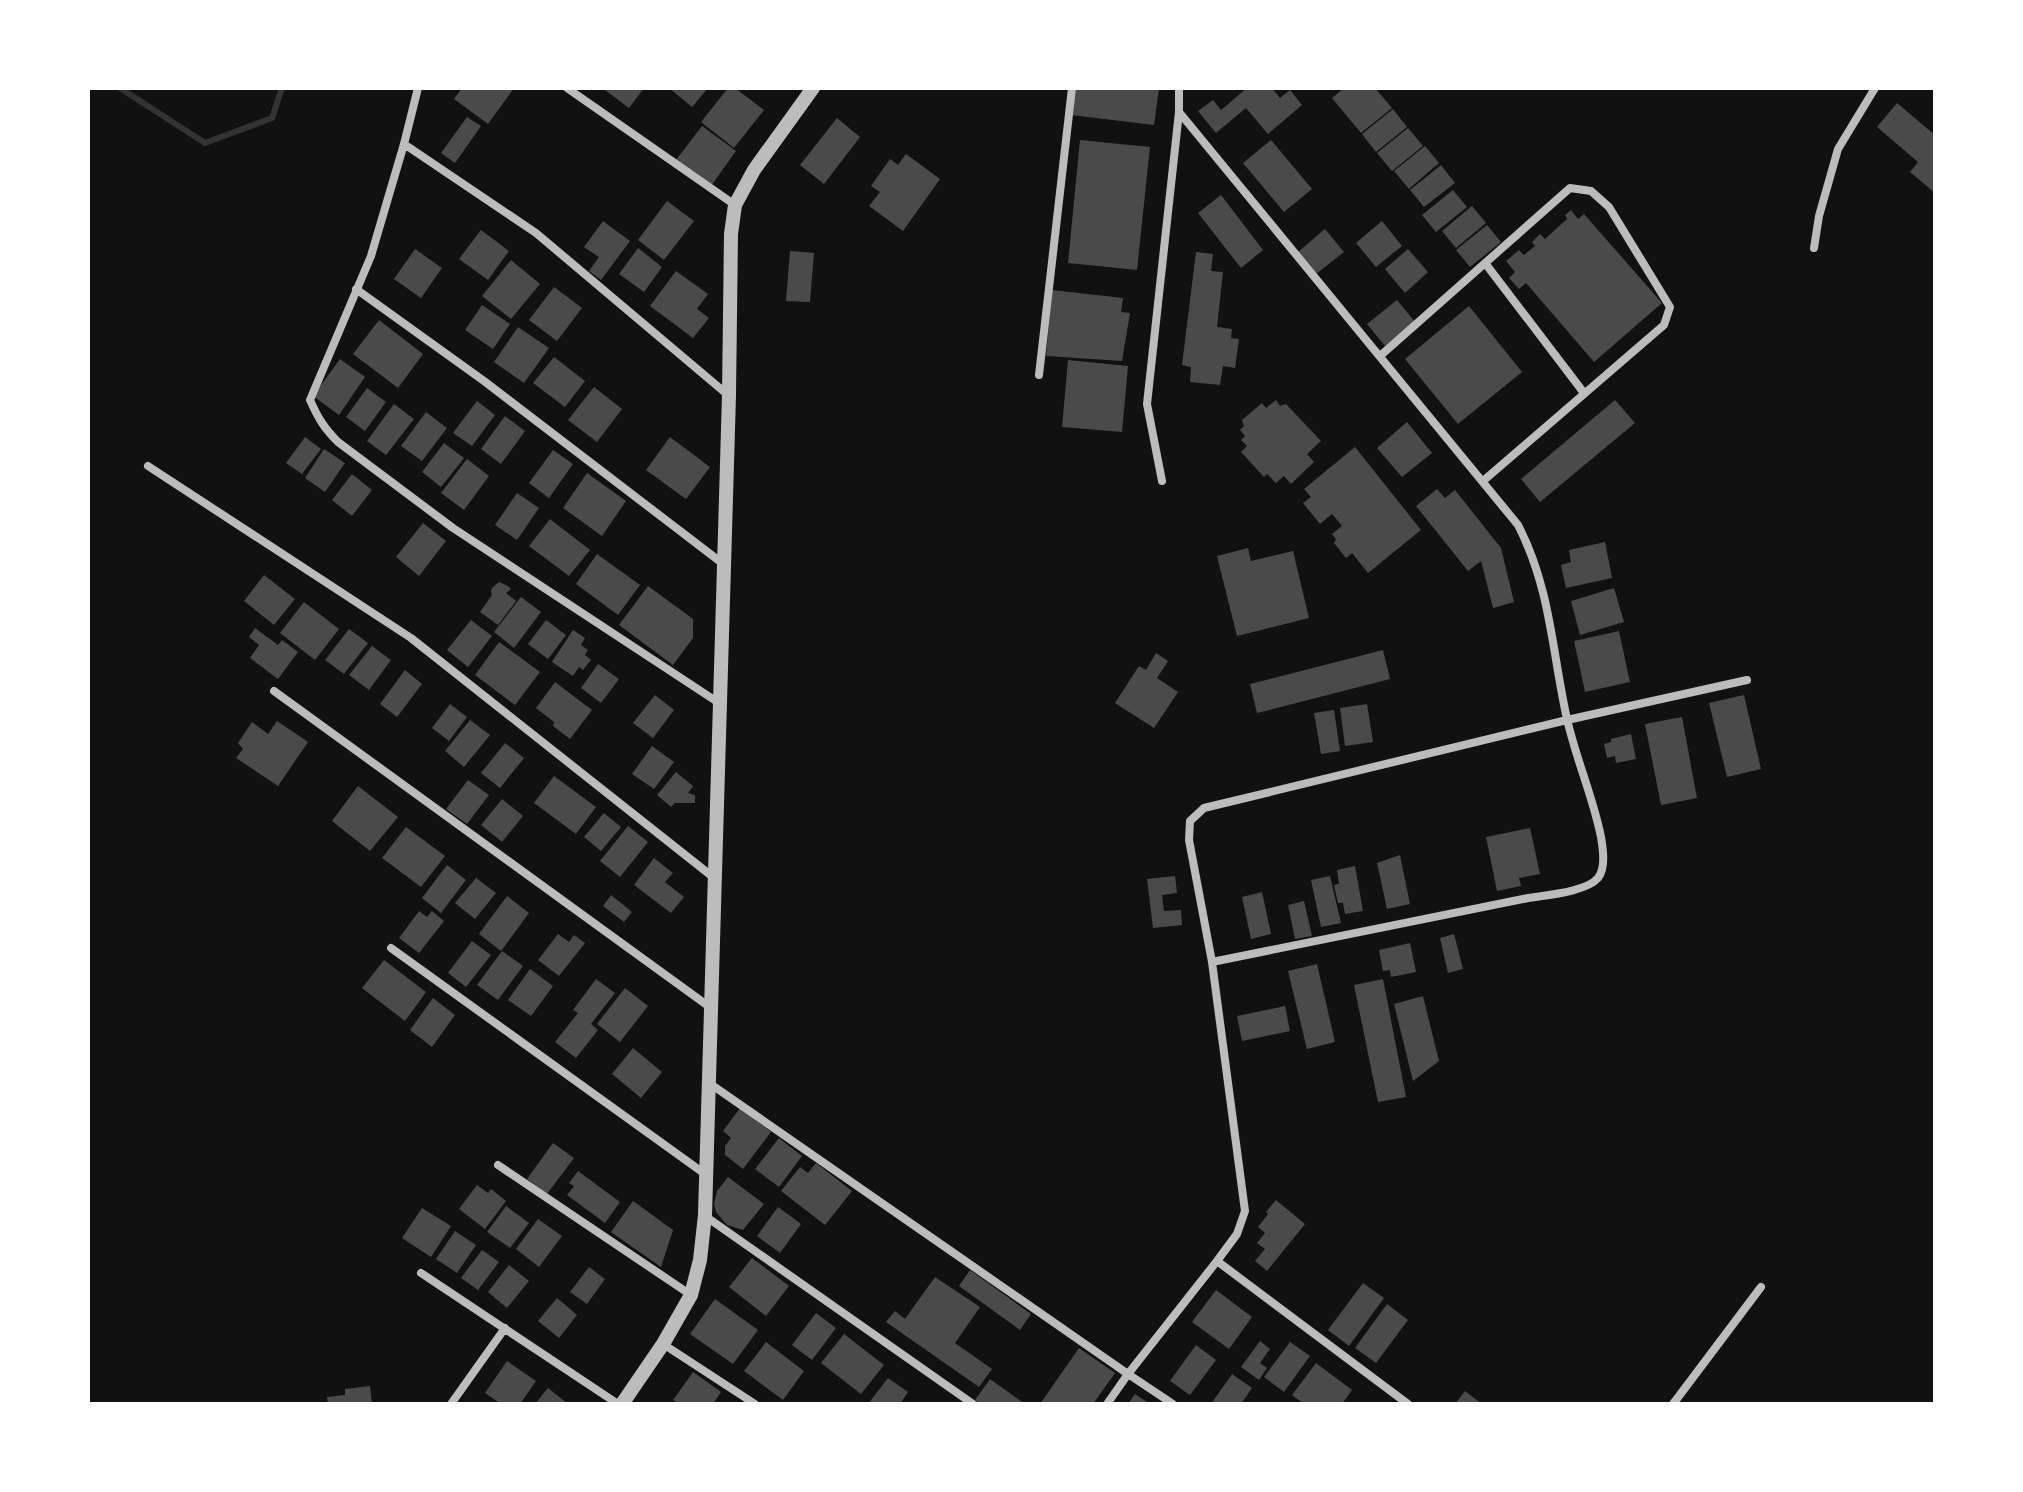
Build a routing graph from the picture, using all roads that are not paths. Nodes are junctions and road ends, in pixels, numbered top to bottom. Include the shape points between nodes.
1 (418, 88) edge
2 (567, 88) edge
3 (1072, 88) edge
4 (1179, 88) edge
5 (1875, 88) edge
6 (811, 89) edge
7 (1179, 112) junction
8 (404, 144) junction
9 (735, 205) junction
10 (1814, 248) dead end
11 (1485, 263) junction
12 (356, 289) junction
13 (1380, 356) junction
14 (1039, 375) dead end
15 (1584, 393) junction
16 (729, 395) junction
17 (148, 466) dead end
18 (1162, 481) dead end
19 (1483, 481) junction
20 (722, 563) junction
21 (1747, 680) dead end
22 (274, 691) dead end
23 (719, 703) junction
24 (1567, 720) junction
25 (713, 877) junction
26 (391, 948) dead end
27 (1212, 962) junction
28 (711, 1008) junction
29 (708, 1082) junction
30 (498, 1165) dead end
31 (706, 1174) junction
32 (705, 1215) junction
33 (1217, 1261) junction
34 (421, 1273) dead end
35 (1761, 1287) dead end
36 (691, 1295) junction
37 (505, 1328) junction
38 (663, 1344) junction
39 (1128, 1374) junction
40 (451, 1404) edge
41 (620, 1404) edge
42 (755, 1404) edge
43 (973, 1404) edge
44 (1107, 1404) edge
45 (1173, 1404) edge
46 (1408, 1404) edge
47 (1673, 1404) edge

1 - 8 street
2 - 9 street
3 - 14 street
4 - 7 street
5 - 10 street via 1838,149
6 - 9 street
7 - 13 street
7 - 18 street via 1147,404
8 - 12 street
8 - 16 street via 536,233
9 - 16 street
11 - 13 street
11 - 15 street
11 - 15 street via 1570,188 1591,191 1609,207 1670,307 1664,325
12 - 20 street
12 - 23 street via 310,400 323,428 453,528
13 - 19 street
15 - 19 street
16 - 20 street
17 - 25 street via 411,638
19 - 24 street via 1529,547 1547,604
20 - 23 street
21 - 24 street
22 - 28 street
23 - 25 street
24 - 27 street via 1204,808 1190,821 1189,840
24 - 27 street via 1601,837 1604,863 1598,879 1579,889
25 - 28 street
26 - 31 street
27 - 33 street via 1245,1211 1237,1234
28 - 29 street
29 - 31 street
29 - 39 street
30 - 36 street
31 - 32 street
32 - 36 street
32 - 43 street
33 - 39 street
33 - 46 street
34 - 37 street
35 - 47 street
36 - 38 street
37 - 40 street
37 - 41 street
38 - 41 street
38 - 42 street
39 - 44 street
39 - 45 street

